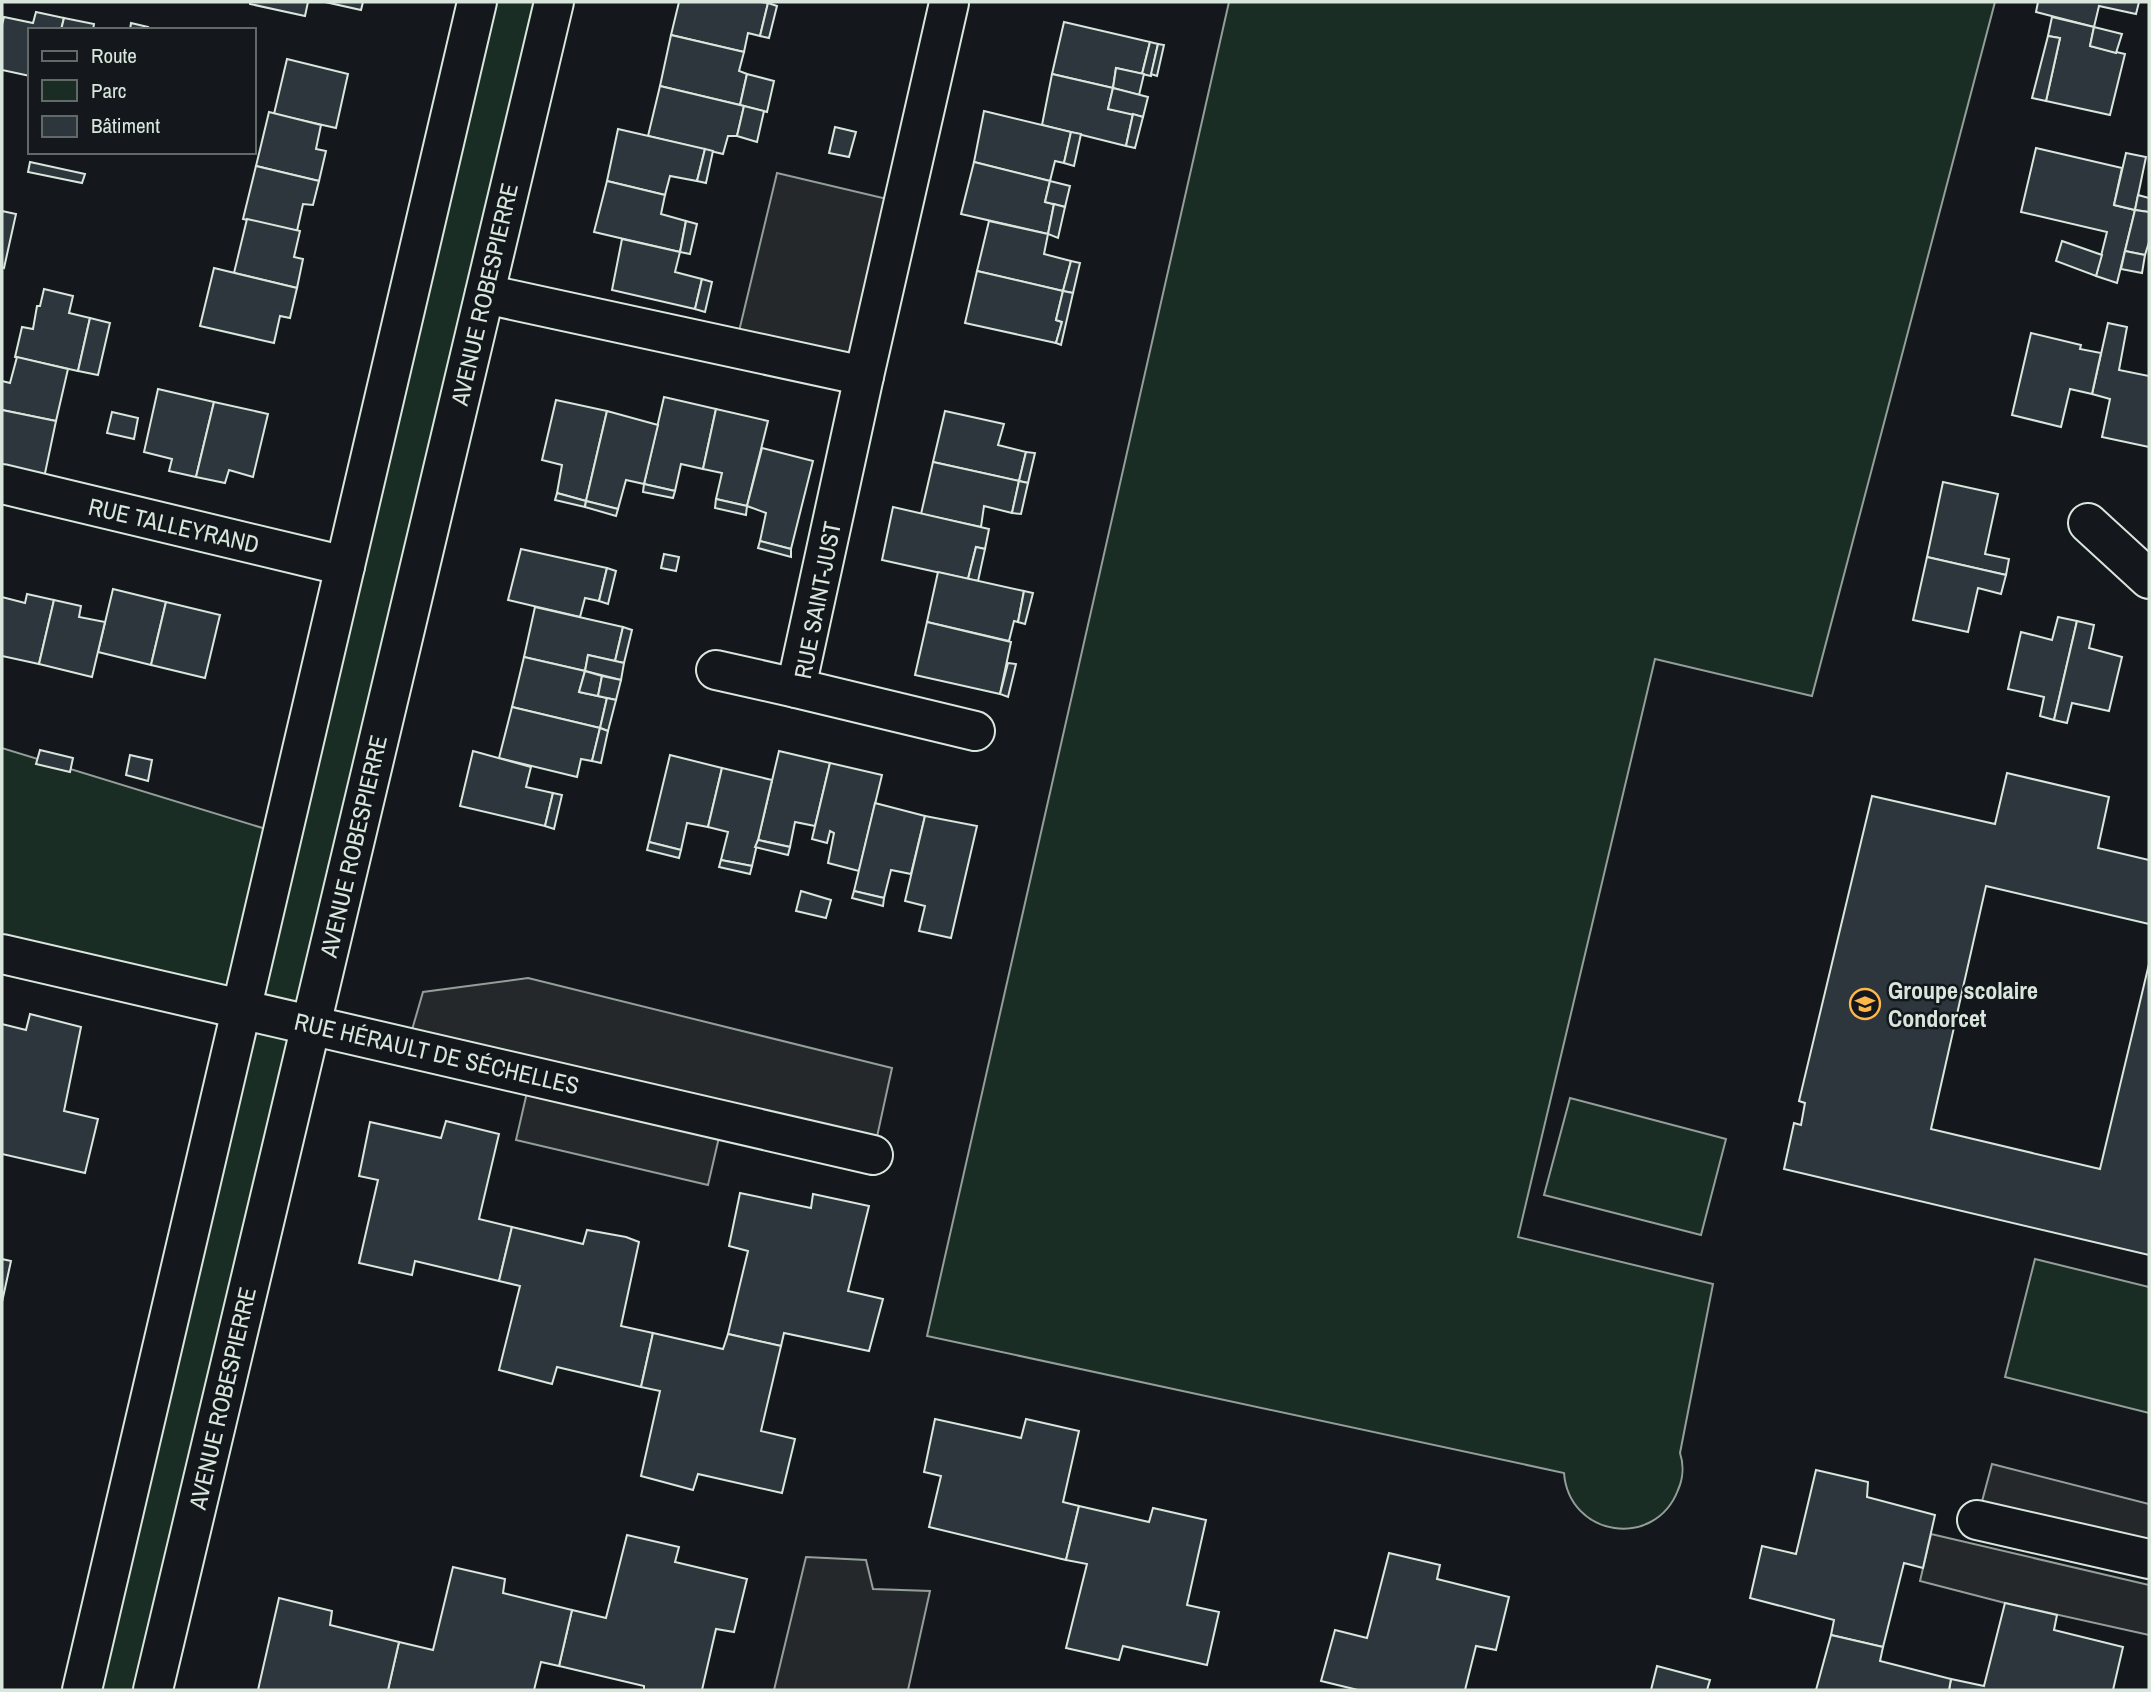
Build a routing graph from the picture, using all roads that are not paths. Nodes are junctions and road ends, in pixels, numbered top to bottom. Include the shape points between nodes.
1 (477, 2) edge
2 (554, 2) edge
3 (949, 3) edge
4 (485, 294) junction
5 (864, 376) junction
6 (2, 484) edge
7 (2088, 523) dead end
8 (345, 566) junction
9 (2149, 579) edge
10 (716, 670) dead end
11 (796, 688) junction
12 (975, 731) dead end
13 (2, 954) edge
14 (242, 1009) junction
15 (310, 1023) junction
16 (873, 1155) dead end
17 (1977, 1520) dead end
18 (2149, 1559) edge
19 (82, 1690) edge
20 (153, 1690) edge

1 - 8 street
2 - 4 street, AVENUE ROBESPIERRE
3 - 5 street, RUE SAINT-JUST
4 - 5 street
4 - 15 street, AVENUE ROBESPIERRE
5 - 11 street, RUE SAINT-JUST
6 - 8 street, RUE TALLEYRAND
7 - 9 street
8 - 14 street
10 - 11 street
11 - 12 street, RUE SAINT-JUST
13 - 14 street, RUE HÉRAULT DE SÉCHELLES
14 - 15 street, RUE HÉRAULT DE SÉCHELLES
14 - 19 street
15 - 16 street, RUE HÉRAULT DE SÉCHELLES
15 - 20 street, AVENUE ROBESPIERRE
17 - 18 street

